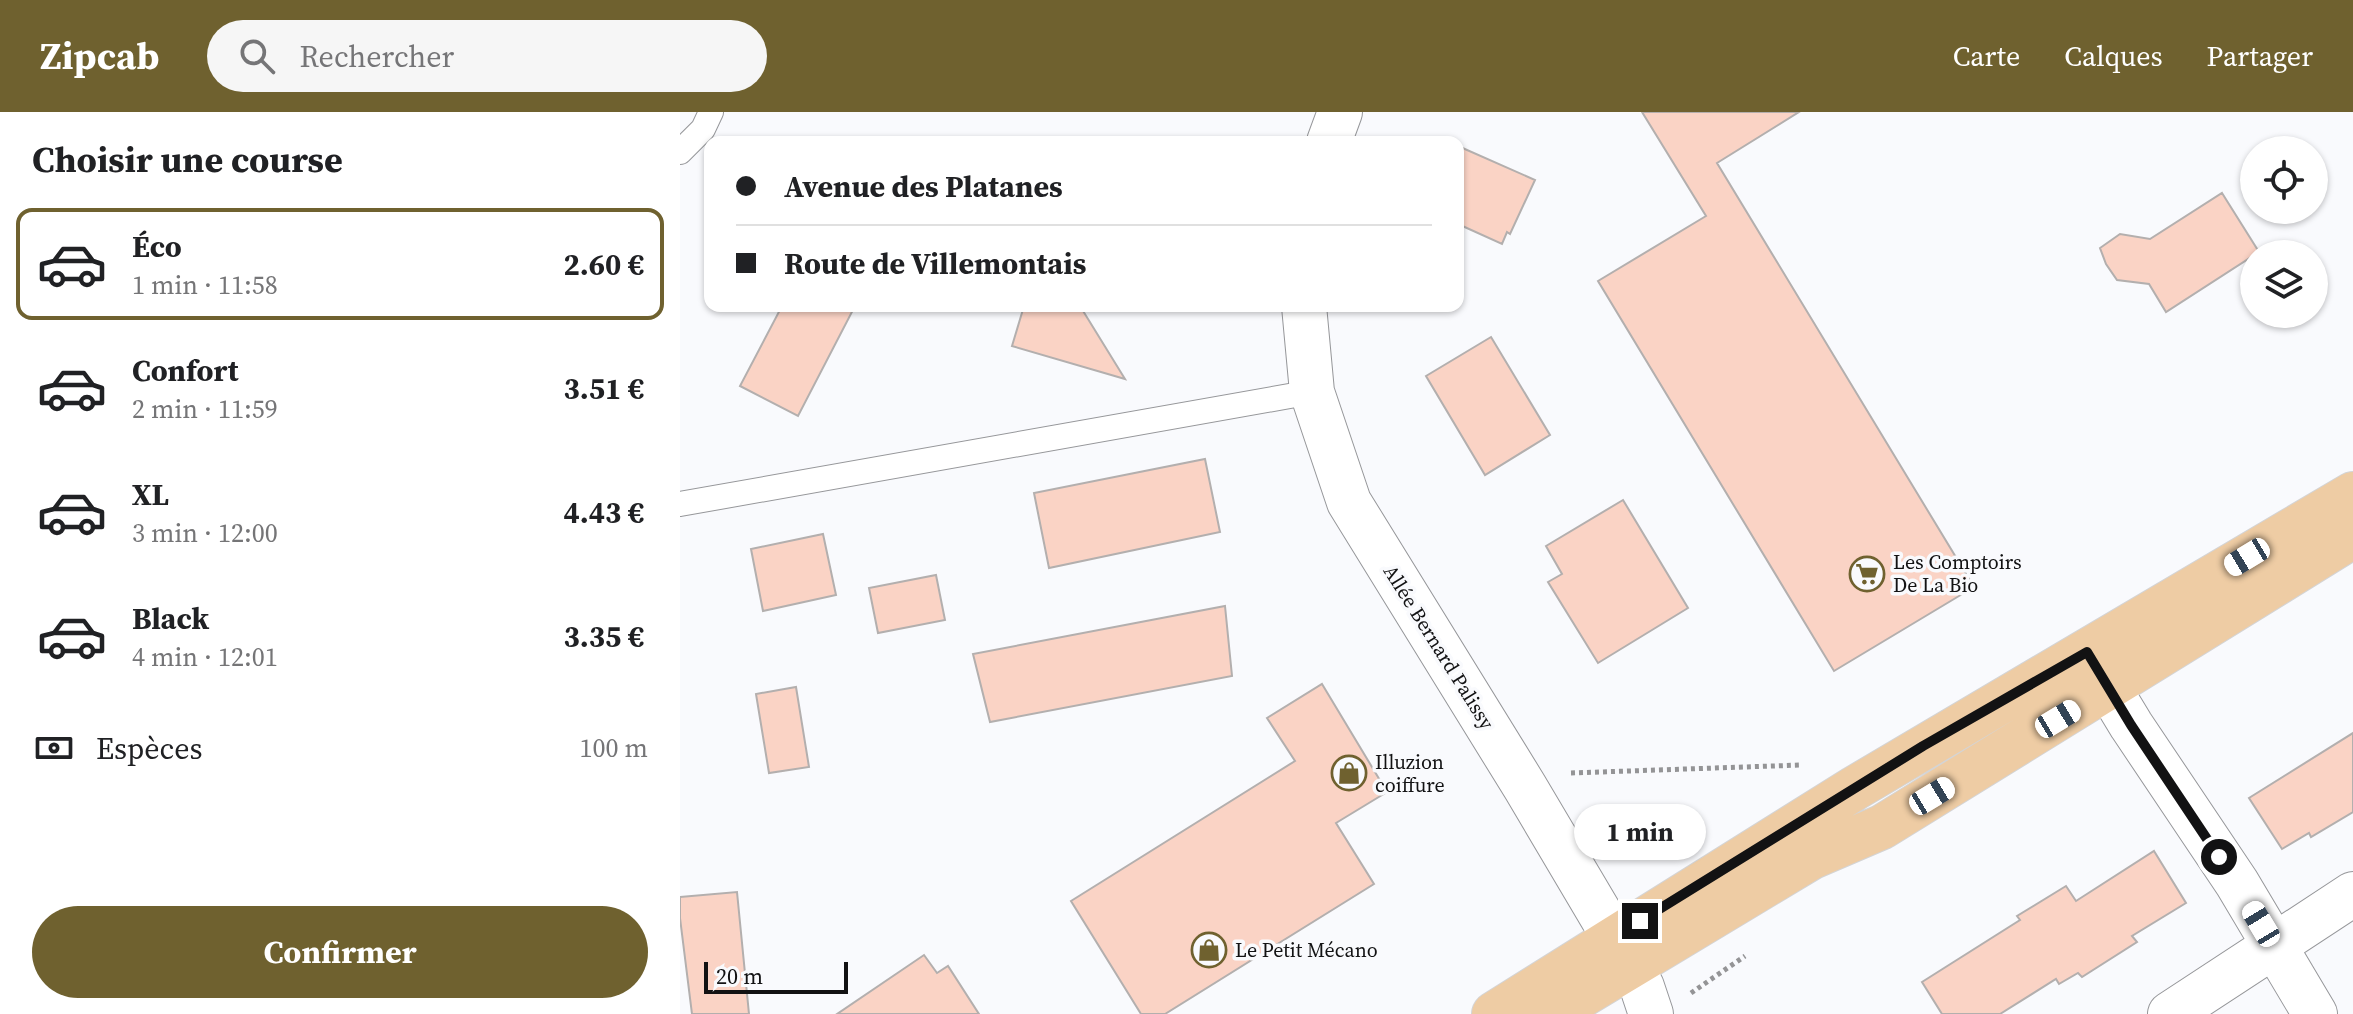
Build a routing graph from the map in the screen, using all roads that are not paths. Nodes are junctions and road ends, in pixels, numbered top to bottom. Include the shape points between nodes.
1 (711, 112) edge
2 (1340, 112) edge
3 (1331, 136) edge
4 (680, 152) edge
5 (1305, 312) edge
6 (1312, 392) junction
7 (2353, 494) edge
8 (680, 504) edge
9 (2353, 536) edge
10 (2087, 652) junction
11 (2109, 689) junction
12 (2353, 894) edge
13 (2274, 944) junction
14 (1622, 952) junction
15 (1494, 1014) edge
16 (1551, 1014) edge
17 (1651, 1014) edge
18 (2170, 1014) edge
19 (2315, 1014) edge

1 - 4 lane via 703,129
2 - 3 street
5 - 6 street, Allée Bernard Palissy
6 - 8 lane
6 - 14 street, Allée Bernard Palissy via 1349,502
7 - 10 main road
9 - 11 main road
10 - 11 street
10 - 14 main road via 1910,755
11 - 13 street
11 - 14 main road via 1882,827
12 - 13 street
13 - 18 street
13 - 19 street
14 - 15 main road
14 - 16 main road
14 - 17 street, Allée Bernard Palissy

